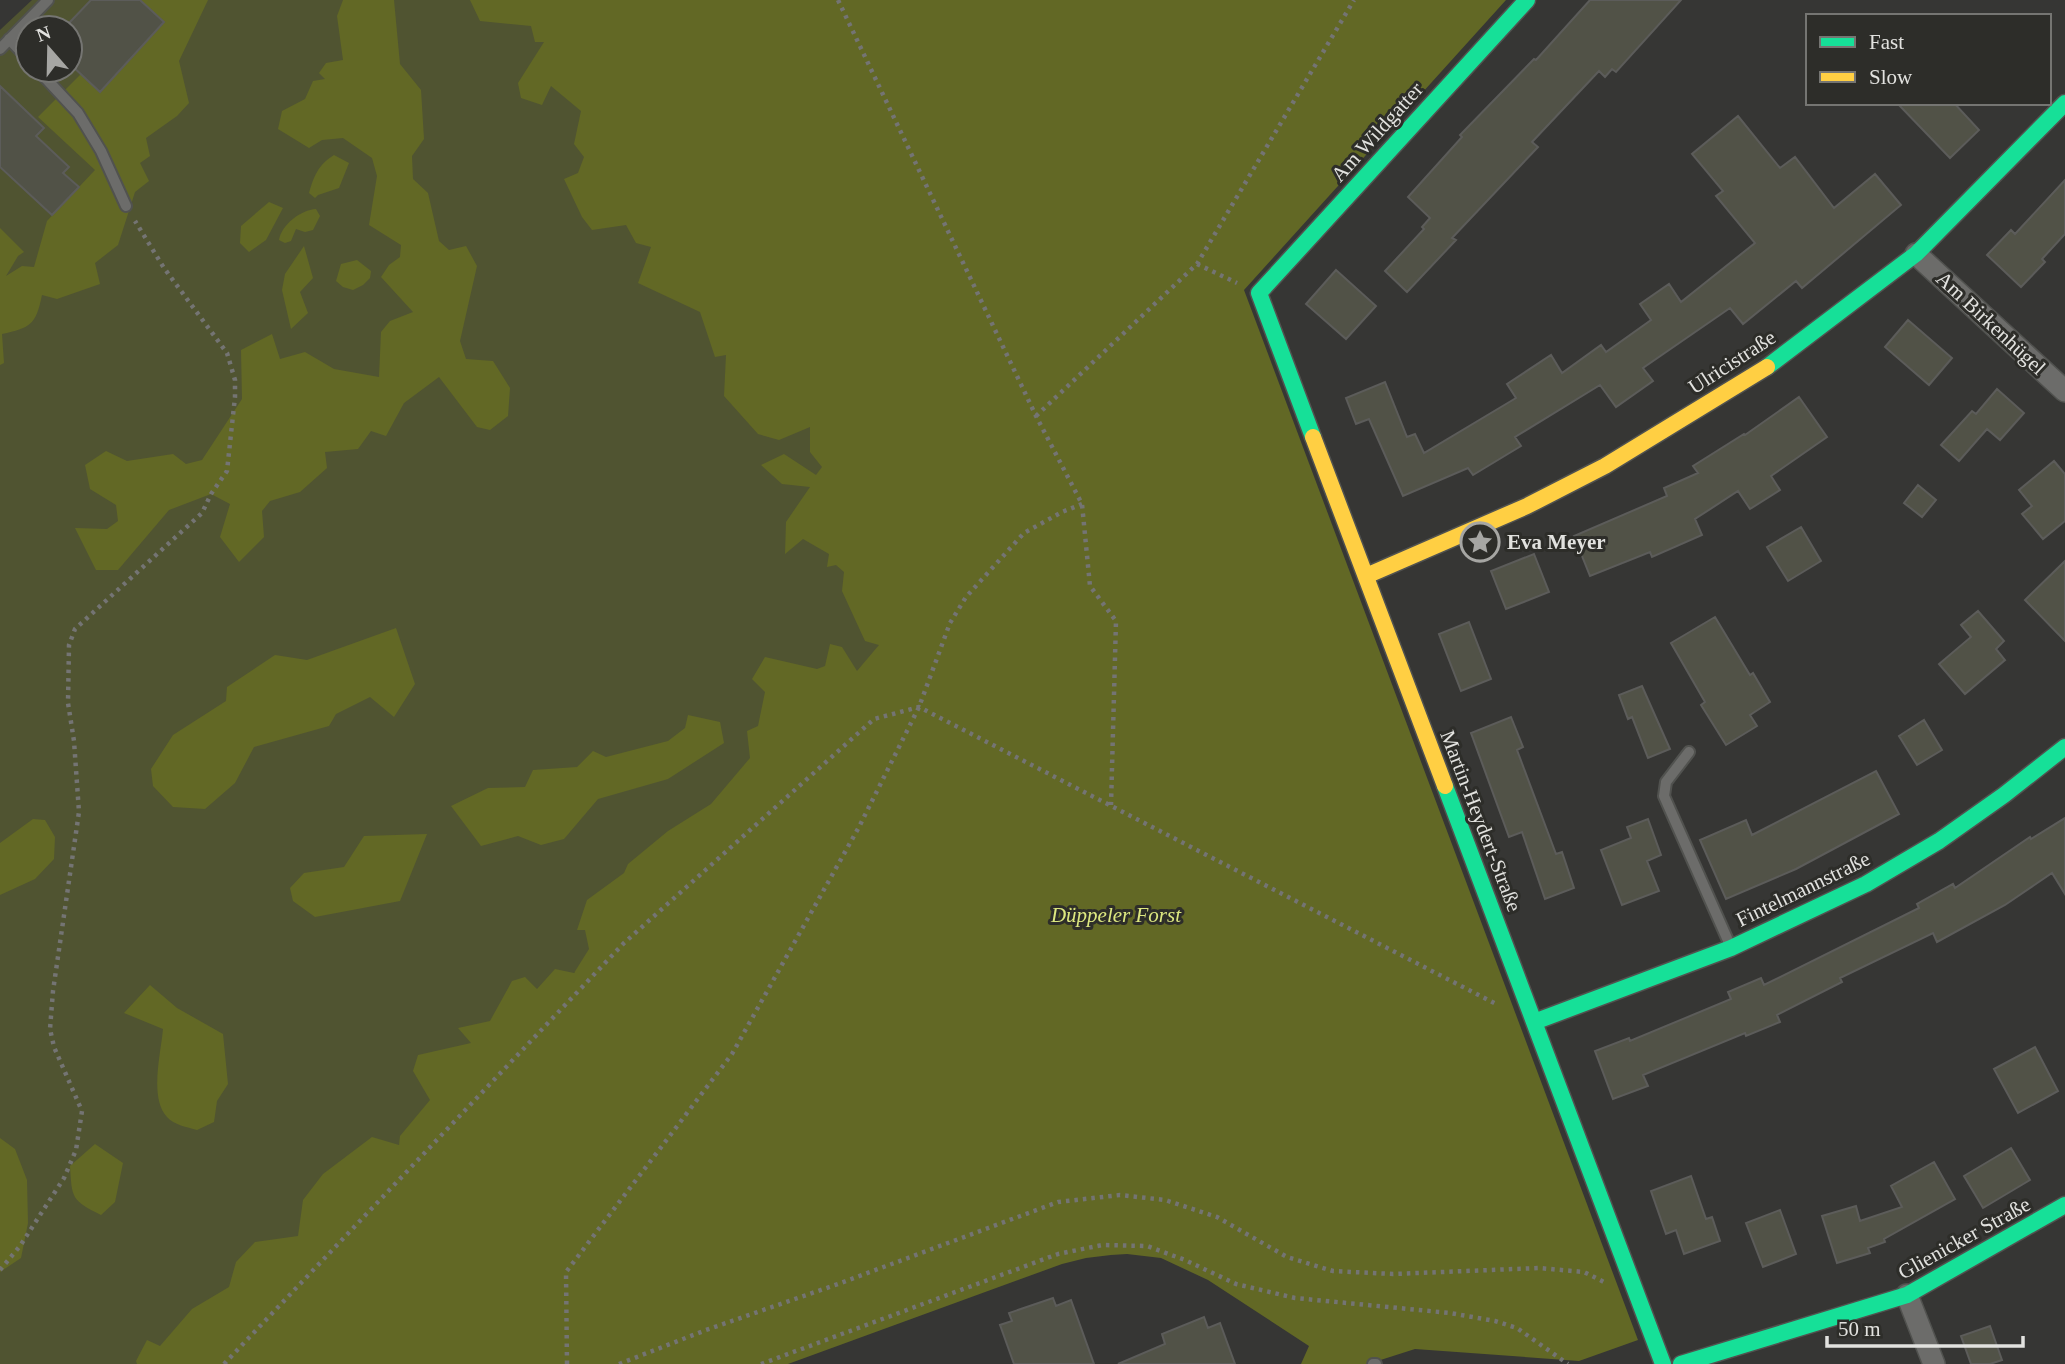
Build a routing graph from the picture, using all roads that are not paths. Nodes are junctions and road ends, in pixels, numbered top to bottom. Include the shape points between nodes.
1 (48, 0) edge
2 (1527, 0) edge
3 (9, 38) junction
4 (14, 44) edge
5 (0, 49) edge
6 (51, 84) edge
7 (2065, 103) edge
8 (126, 206) road end
9 (1916, 254) junction
10 (1259, 293) joint
11 (2065, 391) edge
12 (1366, 576) junction
13 (2065, 747) edge
14 (1689, 752) dead end
15 (1731, 948) junction
16 (1534, 1022) junction
17 (2065, 1205) edge
18 (1907, 1295) junction
19 (1663, 1364) edge
20 (1681, 1364) edge
21 (1934, 1364) edge

1 - 3 lane
2 - 10 street, Am Wildgatter
3 - 4 lane
3 - 5 lane
6 - 8 lane via 78,113
7 - 9 street, Ulricistraße
9 - 11 street, Am Birkenhügel
9 - 12 street, Ulricistraße via 1764,369 1605,466 1527,506
10 - 12 street, Martin-Heydert-Straße
12 - 16 street, Martin-Heydert-Straße
13 - 15 street, Fintelmannstraße via 1938,841 1866,884
14 - 15 lane via 1666,782 1664,796
15 - 16 street, Fintelmannstraße
16 - 19 street, Martin-Heydert-Straße
17 - 18 street, Glienicker Straße
18 - 20 street, Glienicker Straße
18 - 21 street

